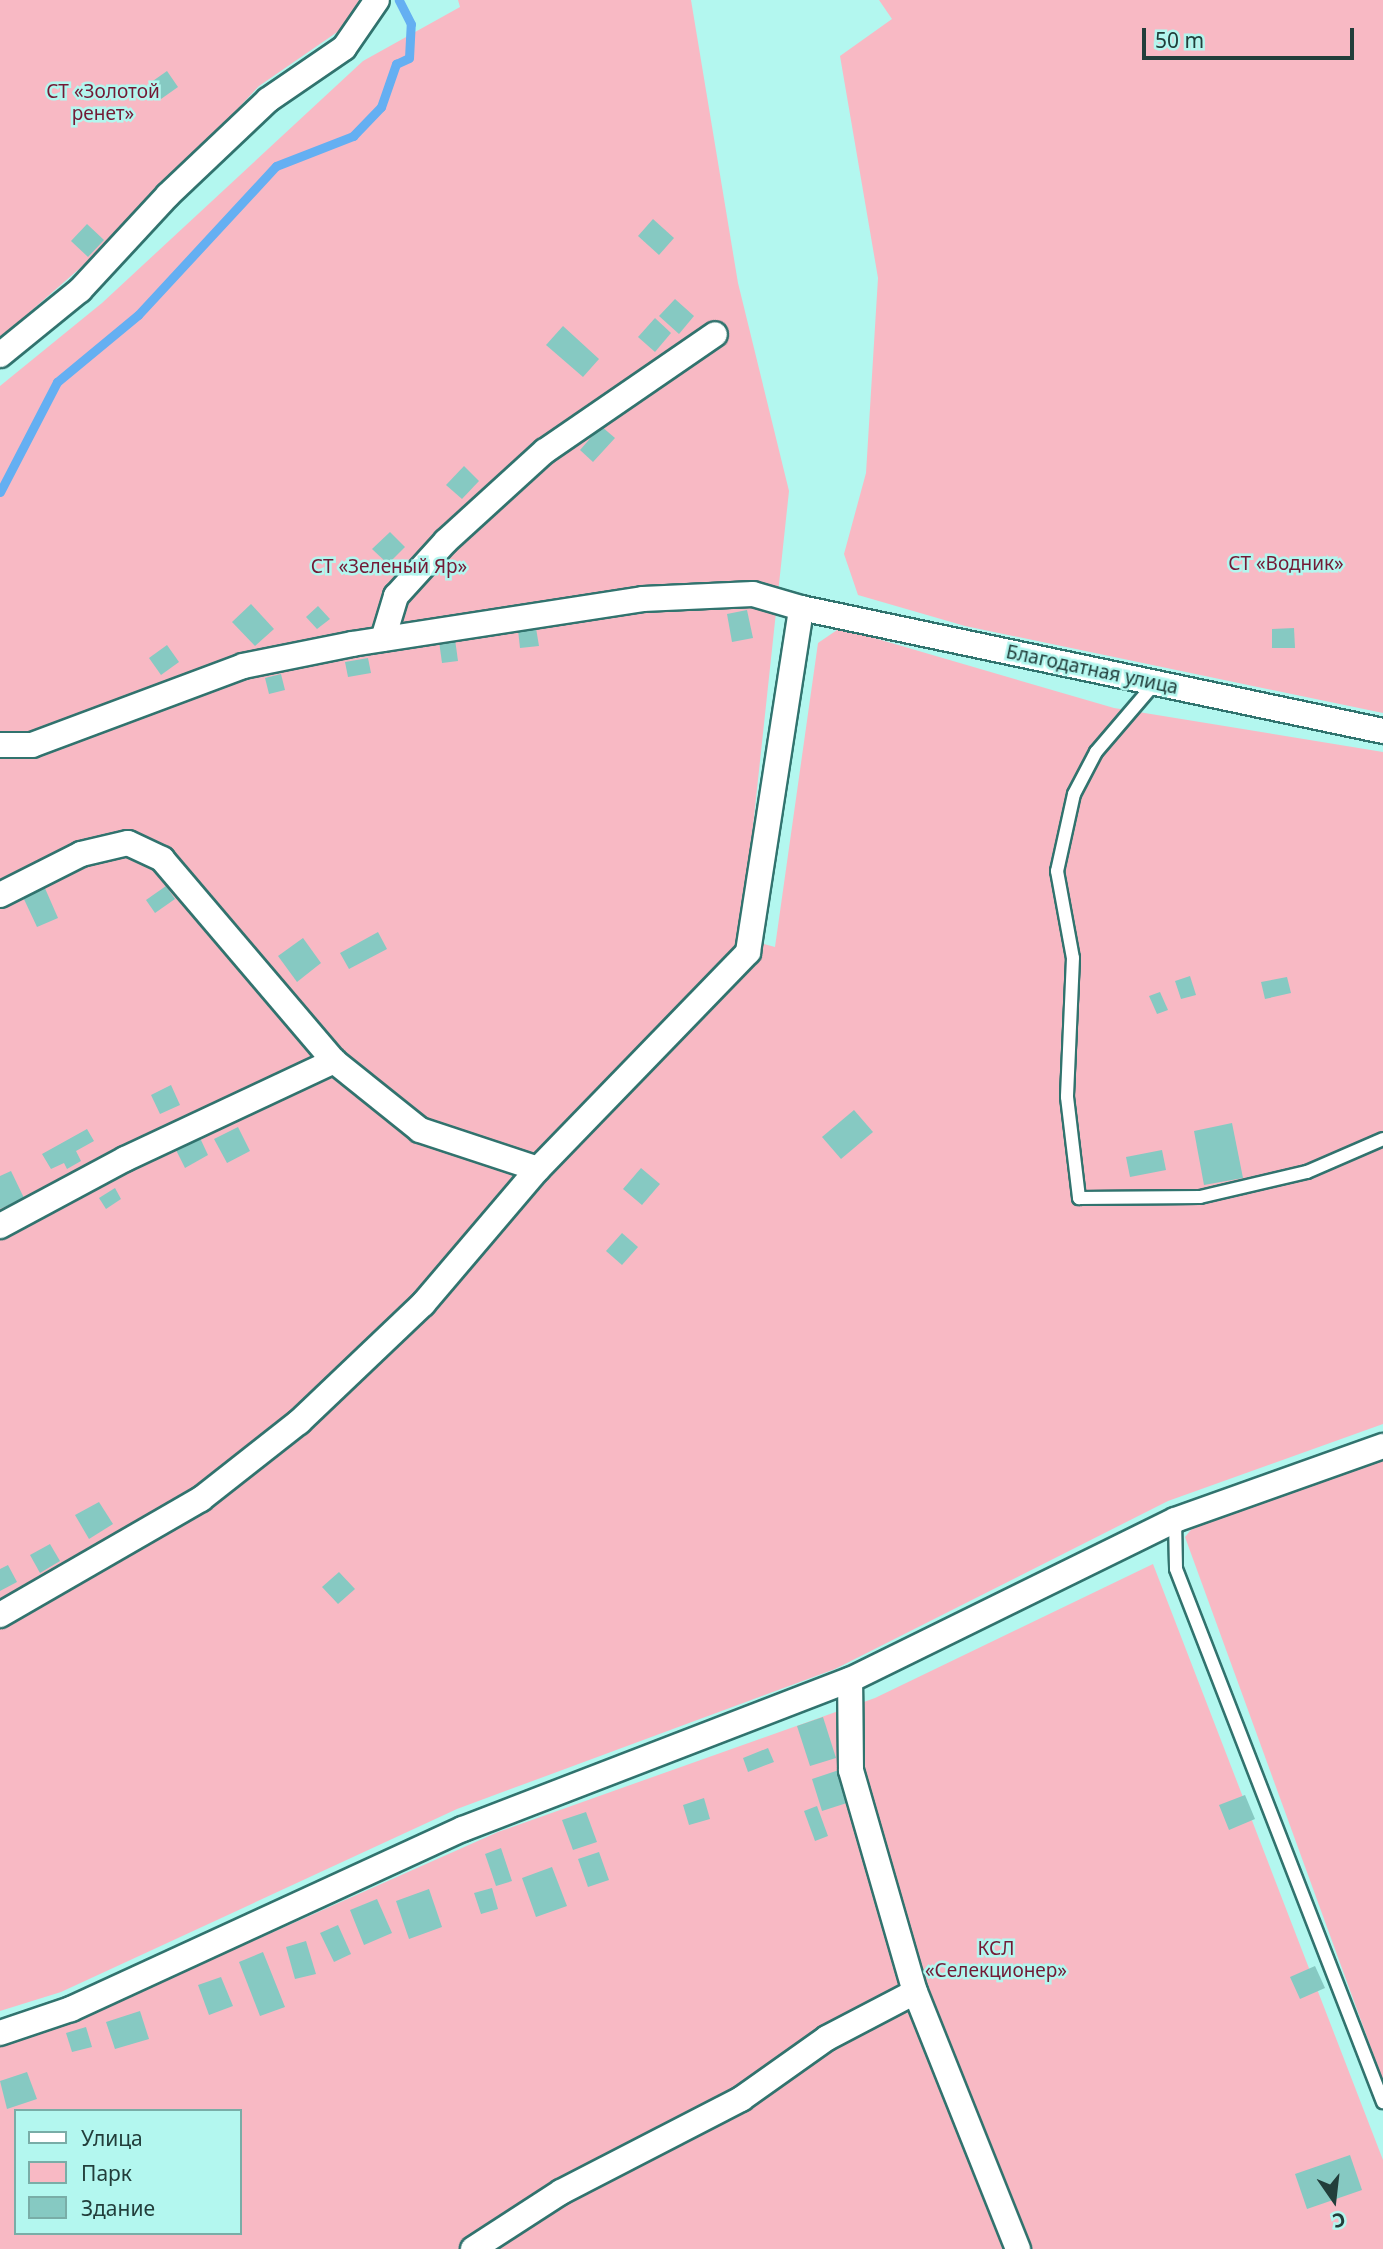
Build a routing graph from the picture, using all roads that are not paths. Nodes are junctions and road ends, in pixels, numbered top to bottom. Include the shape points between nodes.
1 (377, 0) edge
2 (715, 334) dead end
3 (0, 355) edge
4 (802, 608) junction
5 (383, 639) junction
6 (1155, 683) junction
7 (1383, 731) edge
8 (0, 745) edge
9 (0, 895) edge
10 (334, 1061) junction
11 (1383, 1139) edge
12 (538, 1169) junction
13 (0, 1226) edge
14 (1383, 1446) edge
15 (1175, 1520) junction
16 (0, 1615) edge
17 (850, 1680) junction
18 (915, 1992) junction
19 (0, 2033) edge
20 (1383, 2102) edge
21 (473, 2249) edge
22 (1018, 2249) edge

1 - 3 street via 344,48 268,100 168,195 80,290
2 - 5 street via 545,451 446,541 396,596
4 - 5 street, Благодатная улица via 753,594 643,599
4 - 6 street, Благодатная улица
4 - 12 street via 748,952
5 - 8 street, Благодатная улица via 243,666 32,745
6 - 7 street, Благодатная улица
6 - 11 lane via 1096,752 1074,794 1057,871 1073,958 1066,1097 1079,1198 1200,1197 1307,1172
9 - 10 street via 81,855 128,843 162,859
10 - 12 street via 420,1130
10 - 13 street via 125,1159
12 - 16 street via 423,1304 299,1422 201,1499
14 - 15 street
15 - 17 street
15 - 20 lane via 1181,1582
17 - 18 street via 851,1770
17 - 19 street via 463,1829 71,2009
18 - 21 street via 827,2038 741,2099 561,2192
18 - 22 street

